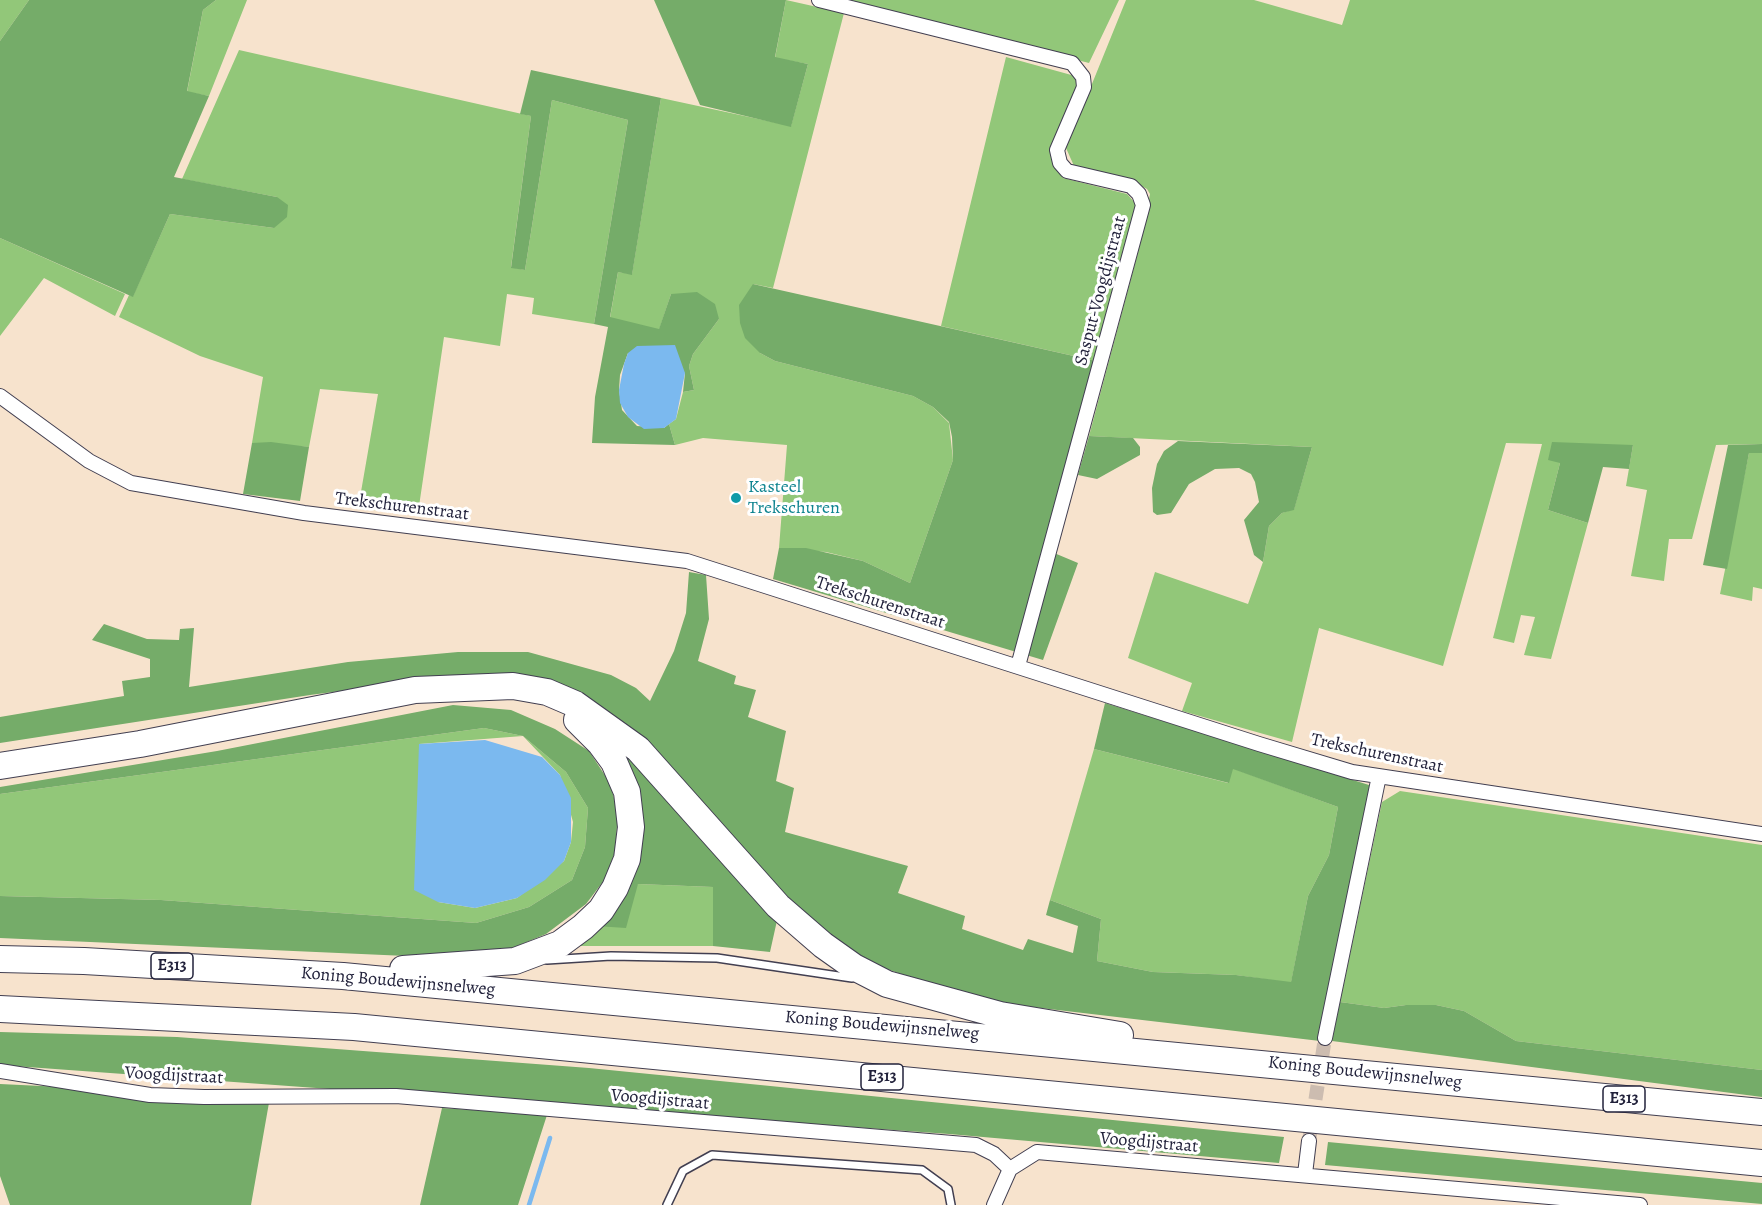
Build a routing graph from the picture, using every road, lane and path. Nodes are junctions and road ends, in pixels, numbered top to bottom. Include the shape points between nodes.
1 (819, 0) edge
2 (0, 396) edge
3 (1018, 666) junction
4 (478, 685) junction
5 (0, 766) edge
6 (1379, 776) junction
7 (1762, 834) edge
8 (0, 959) edge
9 (515, 962) junction
10 (343, 976) junction
11 (888, 984) junction
12 (0, 1009) edge
13 (1325, 1038) tunnel mouth
14 (1192, 1056) junction
15 (0, 1071) edge
16 (1762, 1112) edge
17 (1309, 1141) tunnel mouth
18 (1762, 1162) edge
19 (1010, 1169) junction
20 (1305, 1174) junction
21 (1580, 1202) edge
22 (667, 1205) edge
23 (951, 1205) edge
24 (994, 1205) edge
25 (1640, 1205) edge

1 - 3 street, Sasput-Voogdijstraat via 1072,63 1083,77 1084,87 1057,150 1060,163 1067,171 1131,186 1143,205
2 - 3 street, Trekschurenstraat via 88,461 131,483 304,513 687,561
3 - 6 street, Trekschurenstraat via 1280,751
4 - 5 highway via 415,690 140,744
4 - 9 highway via 543,704 580,723 614,762 627,792 631,827 628,849 615,888 601,910 560,944
4 - 11 highway via 547,692 599,720 638,749 800,927 854,967
6 - 7 street, Trekschurenstraat
6 - 13 street
8 - 10 highway, Koning Boudewijnsnelweg / E313
9 - 10 highway
9 - 11 lane via 611,956 717,958
10 - 14 highway, Koning Boudewijnsnelweg / E313
11 - 14 highway via 1000,1015 1107,1031
12 - 18 highway, E313 via 354,1027
14 - 16 highway, Koning Boudewijnsnelweg / E313
15 - 19 street, Voogdijstraat via 150,1095 396,1096 976,1145 994,1154
17 - 20 street
19 - 20 street, Voogdijstraat via 1037,1152
19 - 24 street
20 - 21 street, Voogdijstraat
21 - 25 street, Voogdijstraat
22 - 23 lane via 683,1171 712,1155 922,1170 948,1189

